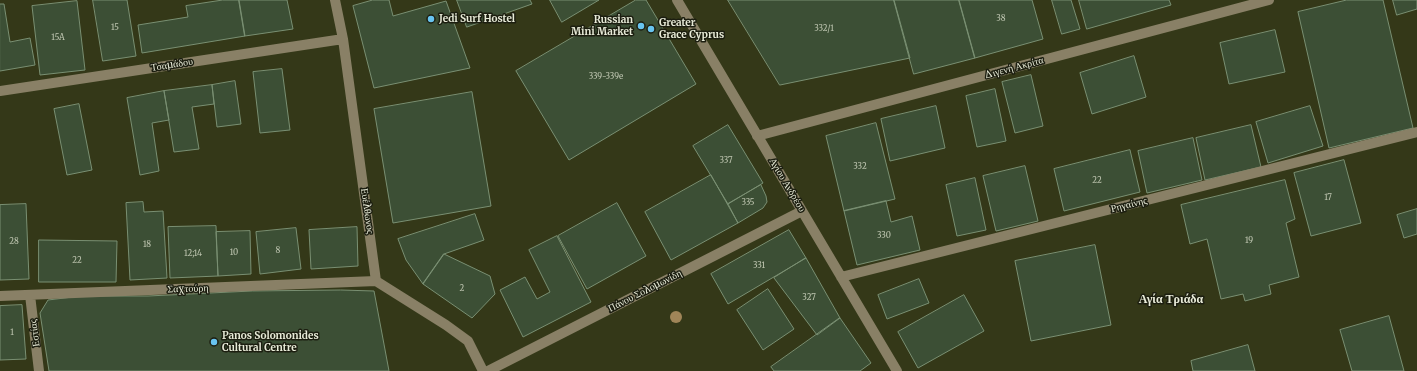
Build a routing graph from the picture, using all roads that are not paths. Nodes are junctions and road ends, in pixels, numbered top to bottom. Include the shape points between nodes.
1 (335, 0) edge
2 (677, 0) edge
3 (1270, 0) edge
4 (343, 39) junction
5 (0, 91) edge
6 (1417, 132) edge
7 (757, 136) junction
8 (802, 211) junction
9 (841, 277) junction
10 (376, 281) junction
11 (30, 295) junction
12 (0, 296) edge
13 (39, 371) edge
14 (482, 371) edge
15 (488, 371) edge
16 (897, 371) edge

1 - 4 street, Ευέλθωνος
2 - 7 street, Αγίου Ανδρέου
3 - 7 street, Διγενή Ακρίτα
4 - 5 street, Τσαμάδου
4 - 10 street, Ευέλθωνος
6 - 9 street, Ρηγαίνης
7 - 8 street, Αγίου Ανδρέου
8 - 9 street, Αγίου Ανδρέου
8 - 15 street, Πάνου Σολομωνίδη
9 - 16 street, Αγίου Ανδρέου
10 - 11 street, Σαχτούρη
10 - 14 street via 468,341
11 - 12 street, Σαχτούρη
11 - 13 street, Εστίας

